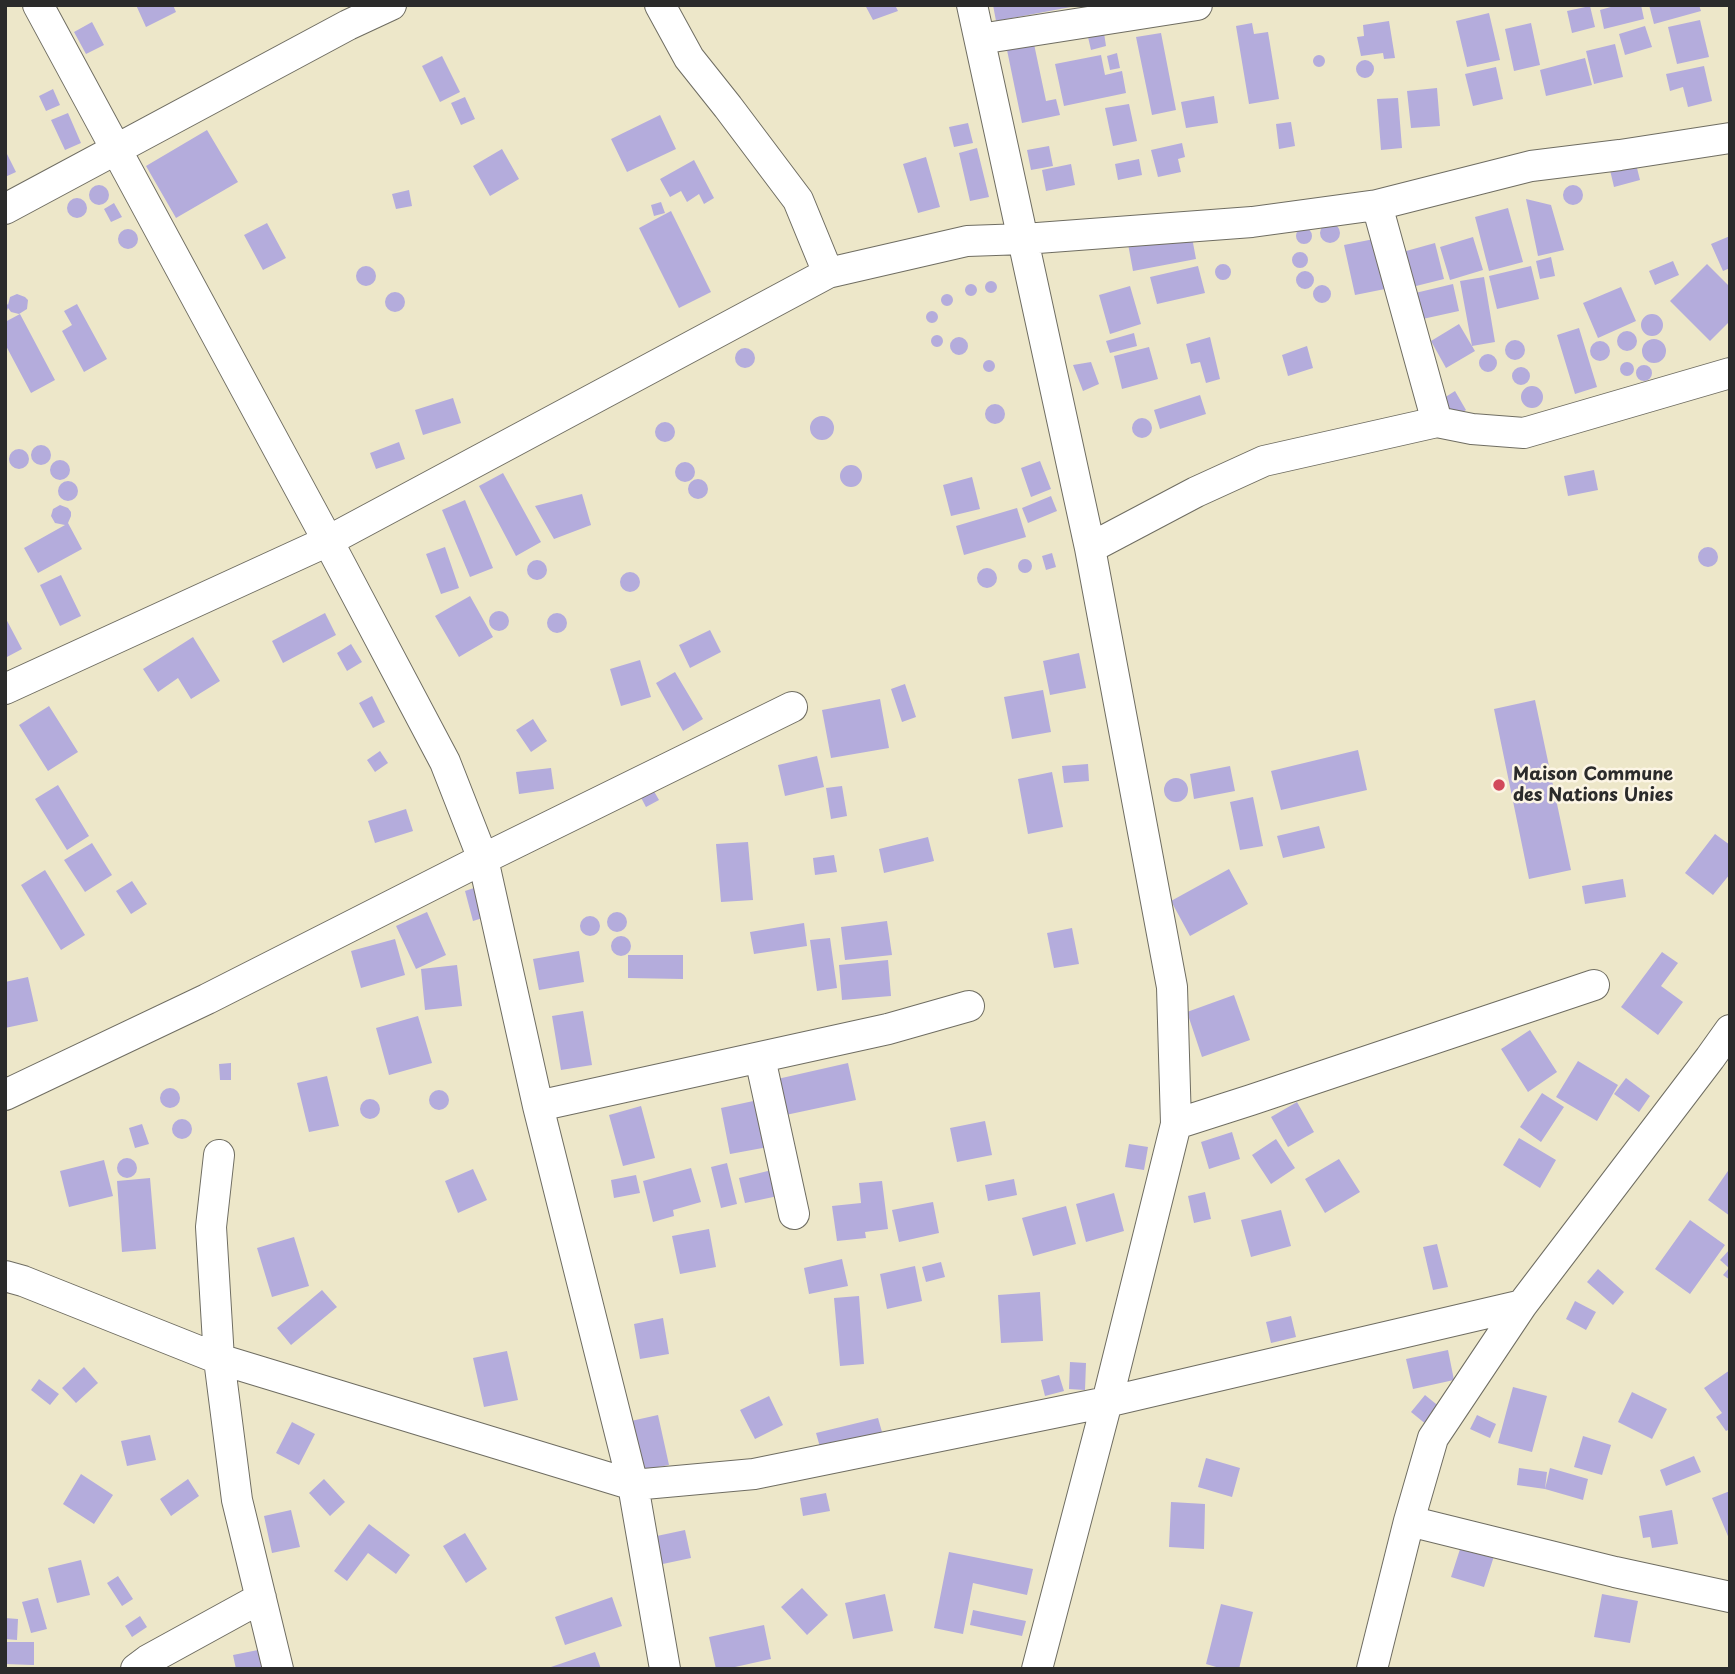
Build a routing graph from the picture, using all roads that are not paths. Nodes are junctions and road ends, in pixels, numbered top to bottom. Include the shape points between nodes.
1 (38, 5) edge
2 (391, 5) edge
3 (660, 5) edge
4 (972, 5) edge
5 (1196, 5) edge
6 (343, 15) edge
7 (980, 39) junction
8 (1730, 138) edge
9 (115, 150) junction
10 (1377, 205) junction
11 (5, 208) edge
12 (1024, 239) junction
13 (828, 273) junction
14 (1730, 373) edge
15 (1437, 422) junction
16 (328, 541) junction
17 (1090, 548) junction
18 (5, 689) edge
19 (792, 707) dead end
20 (482, 859) junction
21 (1594, 985) dead end
22 (969, 1006) dead end
23 (1730, 1030) edge
24 (760, 1058) junction
25 (1720, 1066) edge
26 (5, 1095) edge
27 (538, 1106) junction
28 (1176, 1124) junction
29 (219, 1155) dead end
30 (794, 1214) dead end
31 (5, 1276) edge
32 (1522, 1305) junction
33 (219, 1359) junction
34 (1107, 1402) junction
35 (633, 1485) junction
36 (1409, 1521) junction
37 (1730, 1597) edge
38 (261, 1598) junction
39 (136, 1669) edge
40 (278, 1669) edge
41 (665, 1669) edge
42 (1037, 1669) edge
43 (1373, 1669) edge

1 - 9 street
2 - 6 street
3 - 13 street via 689,58 798,200
4 - 7 street
5 - 7 street
6 - 9 street
7 - 12 street
8 - 10 street via 1531,166
9 - 11 street
9 - 16 street
10 - 12 street via 1252,222
10 - 15 street
12 - 13 street via 967,241
12 - 17 street
13 - 16 street
14 - 15 street via 1524,433
15 - 17 street via 1264,461
16 - 18 street
16 - 20 street via 445,762
17 - 28 street via 1172,987
19 - 20 street
20 - 26 street via 207,999
20 - 27 street
21 - 28 street
22 - 24 street
23 - 25 street
24 - 27 street
24 - 30 street
25 - 32 street
27 - 35 street
28 - 34 street
29 - 33 street via 211,1227
31 - 33 street
32 - 34 street
32 - 36 street via 1433,1438
33 - 35 street
33 - 38 street via 237,1500
34 - 35 street via 754,1474
34 - 42 street
35 - 41 street
36 - 37 street
36 - 43 street
38 - 39 street
38 - 40 street

